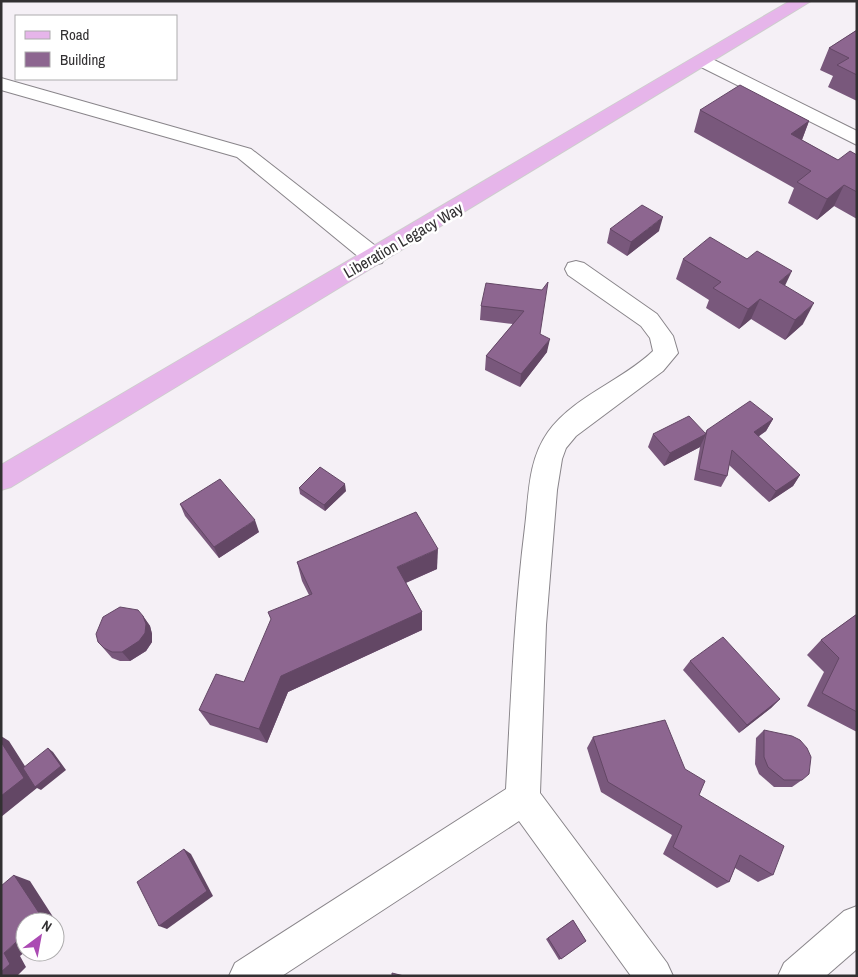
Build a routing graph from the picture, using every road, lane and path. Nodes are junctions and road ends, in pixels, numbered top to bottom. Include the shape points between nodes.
1 (804, 1) edge
2 (704, 61) junction
3 (1, 84) edge
4 (857, 139) edge
5 (374, 257) junction
6 (576, 269) dead end
7 (1, 479) edge
8 (523, 798) junction
9 (857, 924) edge
10 (248, 976) edge
11 (654, 976) edge
12 (797, 976) edge

1 - 2 main road, Liberation Legacy Way
2 - 4 street
2 - 5 main road, Liberation Legacy Way
3 - 5 street via 244,153
5 - 7 main road, Liberation Legacy Way
6 - 8 street via 649,320 661,336 666,353 654,367 576,420 558,439 547,460 532,583
8 - 10 street
8 - 11 street
9 - 12 street

